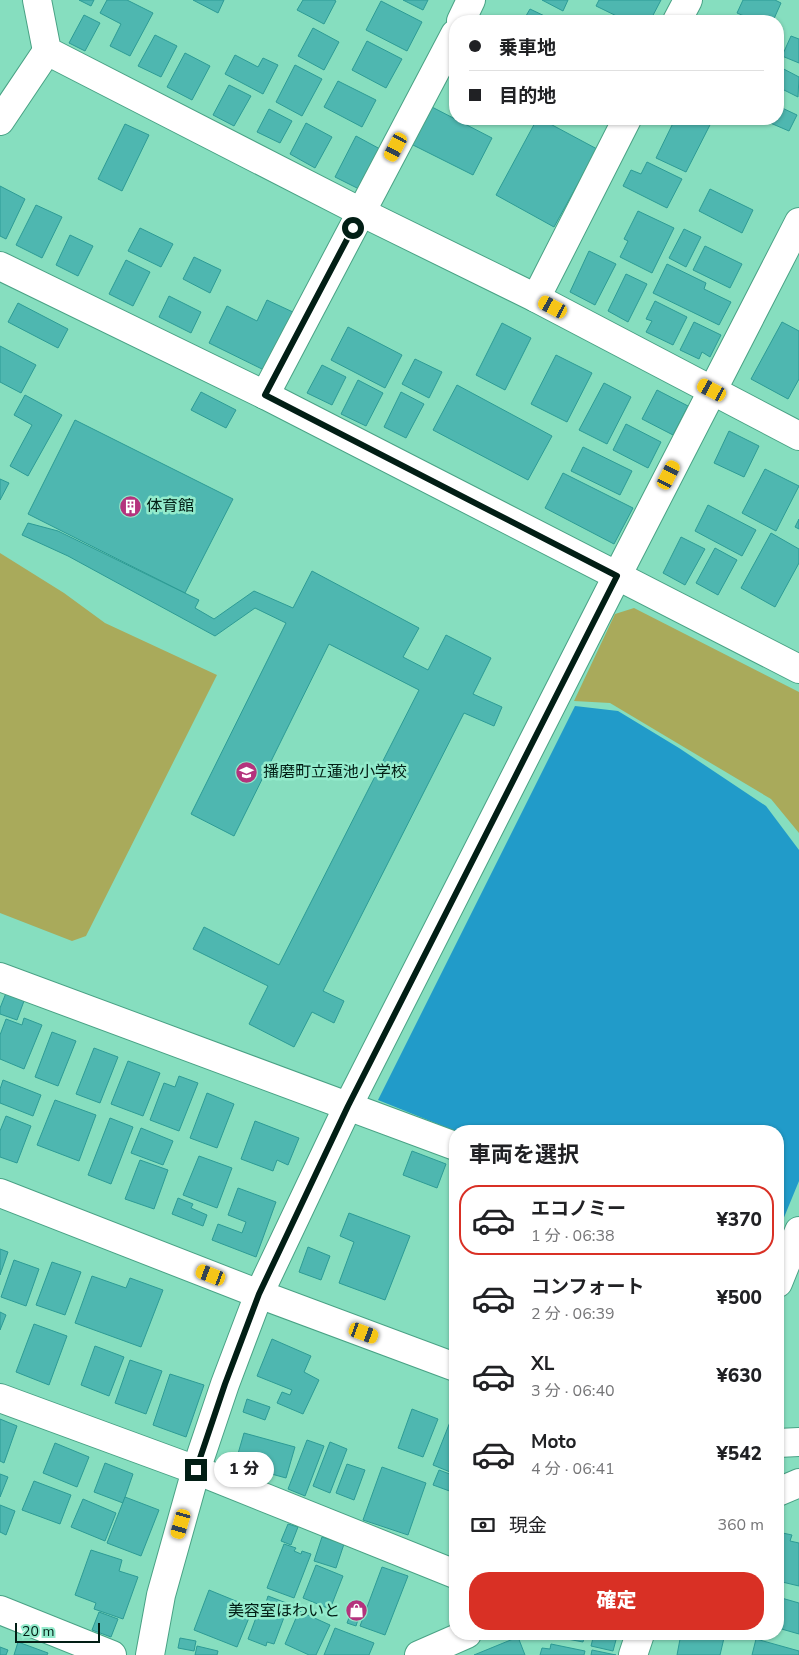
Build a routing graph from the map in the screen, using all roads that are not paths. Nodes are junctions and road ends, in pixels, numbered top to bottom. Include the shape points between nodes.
1 (37, 0) edge
2 (471, 0) edge
3 (688, 0) edge
4 (464, 15) edge
5 (680, 15) edge
6 (449, 45) edge
7 (47, 51) junction
8 (0, 121) edge
9 (624, 125) edge
10 (361, 212) junction
11 (799, 222) edge
12 (0, 266) edge
13 (536, 298) junction
14 (712, 390) junction
15 (265, 395) junction
16 (799, 436) edge
17 (617, 576) junction
18 (799, 669) edge
19 (0, 977) edge
20 (348, 1106) junction
21 (449, 1144) edge
22 (0, 1193) edge
23 (259, 1294) junction
24 (449, 1365) edge
25 (0, 1398) edge
26 (799, 1442) edge
27 (784, 1443) edge
28 (196, 1470) junction
29 (799, 1482) edge
30 (784, 1489) edge
31 (449, 1572) edge
32 (0, 1610) edge
33 (453, 1640) edge
34 (638, 1640) edge
35 (112, 1655) edge
36 (150, 1655) edge
37 (419, 1655) edge
38 (633, 1655) edge

1 - 7 street
2 - 4 street
3 - 5 street
6 - 10 street
7 - 8 street
7 - 10 street
9 - 13 street
10 - 13 street
10 - 15 street
11 - 14 street
12 - 15 street
13 - 14 street
14 - 16 street
14 - 17 street
15 - 17 street
17 - 18 street
17 - 20 street
19 - 20 street
20 - 21 street
20 - 23 street
22 - 23 street
23 - 24 street
23 - 28 street
25 - 28 street
26 - 27 street
28 - 31 street
28 - 36 street via 161,1595
29 - 30 street
32 - 35 street
33 - 37 street
34 - 38 street

